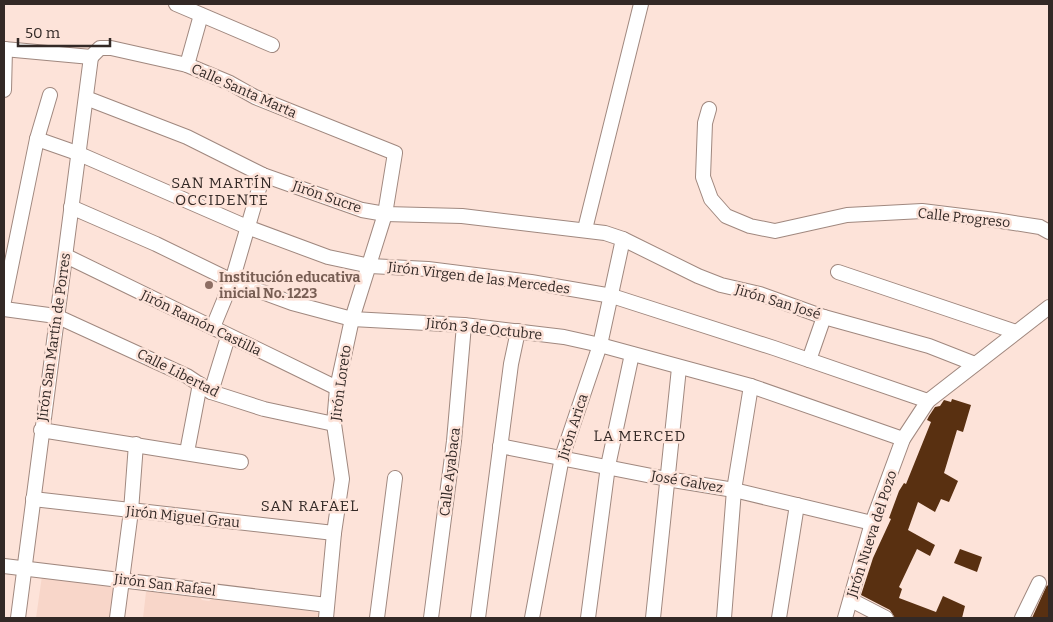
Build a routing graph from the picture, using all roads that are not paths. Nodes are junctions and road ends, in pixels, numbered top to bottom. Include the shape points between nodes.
1 (176, 4) edge
2 (641, 4) edge
3 (201, 16) junction
4 (272, 45) dead end
5 (4, 49) edge
6 (90, 57) junction
7 (187, 66) junction
8 (4, 90) edge
9 (50, 95) dead end
10 (86, 98) junction
11 (709, 109) dead end
12 (37, 139) junction
13 (77, 153) junction
14 (395, 153) joint
15 (263, 175) junction
16 (71, 208) junction
17 (385, 214) junction
18 (247, 227) junction
19 (585, 229) junction
20 (1049, 232) edge
21 (623, 239) junction
22 (66, 256) junction
23 (370, 266) junction
24 (838, 272) dead end
25 (232, 281) junction
26 (612, 296) junction
27 (4, 301) edge
28 (1049, 307) edge
29 (4, 309) edge
30 (56, 316) junction
31 (824, 316) junction
32 (352, 318) junction
33 (464, 325) junction
34 (213, 328) junction
35 (518, 331) junction
36 (1016, 332) junction
37 (228, 337) junction
38 (600, 345) junction
39 (632, 354) junction
40 (809, 360) junction
41 (975, 364) junction
42 (679, 368) junction
43 (751, 386) junction
44 (206, 388) junction
45 (337, 388) junction
46 (928, 402) junction
47 (334, 424) junction
48 (41, 430) junction
49 (904, 439) junction
50 (136, 444) junction
51 (500, 446) junction
52 (187, 452) junction
53 (562, 457) junction
54 (242, 462) dead end
55 (608, 466) junction
56 (395, 478) dead end
57 (667, 479) junction
58 (734, 490) junction
59 (33, 499) junction
60 (797, 505) junction
61 (131, 511) junction
62 (872, 523) junction
63 (334, 533) junction
64 (4, 566) edge
65 (25, 567) junction
66 (122, 580) junction
67 (1038, 583) dead end
68 (851, 600) junction
69 (326, 612) edge
70 (18, 618) edge
71 (117, 618) edge
72 (377, 618) edge
73 (431, 618) edge
74 (478, 618) edge
75 (532, 618) edge
76 (588, 618) edge
77 (653, 618) edge
78 (724, 618) edge
79 (780, 618) edge
80 (845, 618) edge
81 (886, 618) edge
82 (1022, 618) edge

1 - 3 street
2 - 19 street
3 - 4 street
3 - 7 street
5 - 6 street
5 - 8 street
6 - 7 street, Calle Santa Marta via 100,48 111,48
6 - 10 street, Jirón San Martín de Porres
7 - 14 street, Calle Santa Marta via 230,83 255,98
9 - 12 street
10 - 13 street, Jirón San Martín de Porres
10 - 15 street, Jirón Sucre via 187,138
11 - 20 street, Calle Progreso via 705,123 703,177 711,199 726,216 750,226 775,231 847,215 922,212 1004,222
12 - 13 street, Jirón Virgen de las Mercedes
12 - 27 street
13 - 16 street, Jirón San Martín de Porres
13 - 18 street, Jirón Virgen de las Mercedes
14 - 17 street, Jirón Loreto
15 - 17 street, Jirón Sucre via 346,205
15 - 18 street
16 - 22 street, Jirón San Martín de Porres
16 - 25 street, Jirón 3 de Octubre
17 - 19 street, Jirón Sucre via 462,216
17 - 23 street, Jirón Loreto
18 - 23 street, Jirón Virgen de las Mercedes via 328,257
18 - 25 street
19 - 21 street, Jirón San José
21 - 26 street, Jirón Arica
21 - 31 street, Jirón San José via 706,279
22 - 30 street, Jirón San Martín de Porres
22 - 34 street, Jirón Ramón Castilla
23 - 26 street, Jirón Virgen de las Mercedes via 480,275
23 - 32 street, Jirón Loreto
24 - 36 street
25 - 32 street, Jirón 3 de Octubre
25 - 34 street
26 - 38 street, Jirón Arica
26 - 40 street, Jirón Virgen de las Mercedes
28 - 36 street, Jirón Nueva del Pozo
29 - 30 street, Calle Libertad
30 - 44 street, Calle Libertad via 123,345
30 - 48 street, Jirón San Martín de Porres
31 - 40 street
31 - 41 street, Jirón San José via 929,346
32 - 33 street, Jirón 3 de Octubre
32 - 45 street, Jirón Loreto
33 - 35 street, Jirón 3 de Octubre
33 - 73 street, Calle Ayabaca via 454,441
34 - 37 street, Jirón Ramón Castilla
35 - 38 street, Jirón 3 de Octubre
35 - 51 street
36 - 41 street, Jirón Nueva del Pozo
37 - 44 street
37 - 45 street, Jirón Ramón Castilla
38 - 39 street, Jirón 3 de Octubre
38 - 53 street, Jirón Arica
39 - 42 street, Jirón 3 de Octubre
39 - 55 street
40 - 46 street, Jirón Virgen de las Mercedes
41 - 46 street, Jirón Nueva del Pozo
42 - 43 street, Jirón 3 de Octubre
42 - 57 street
43 - 49 street, Jirón 3 de Octubre
43 - 58 street
44 - 47 street, Calle Libertad via 264,409
44 - 52 street
45 - 47 street, Jirón Loreto
46 - 49 street, Jirón Nueva del Pozo
47 - 63 street, Jirón Loreto via 342,479
48 - 50 street
48 - 59 street, Jirón San Martín de Porres
49 - 62 street, Jirón Nueva del Pozo
50 - 52 street
50 - 61 street
51 - 53 street, José Galvez
51 - 74 street
52 - 54 street
53 - 55 street, José Galvez
53 - 75 street, Jirón Arica
55 - 57 street, José Galvez
55 - 76 street
56 - 72 street
57 - 58 street, José Galvez
57 - 77 street
58 - 60 street, José Galvez
58 - 78 street
59 - 61 street, Jirón Miguel Grau
59 - 65 street, Jirón San Martín de Porres
60 - 62 street, José Galvez
60 - 79 street
61 - 63 street, Jirón Miguel Grau
61 - 66 street
62 - 68 street, Jirón Nueva del Pozo
63 - 69 street, Jirón Loreto
64 - 65 street, Jirón San Rafael
65 - 66 street, Jirón San Rafael
65 - 70 street, Jirón San Martín de Porres
66 - 69 street, Jirón San Rafael
66 - 71 street
67 - 82 street
68 - 80 street, Jirón Nueva del Pozo
68 - 81 street

